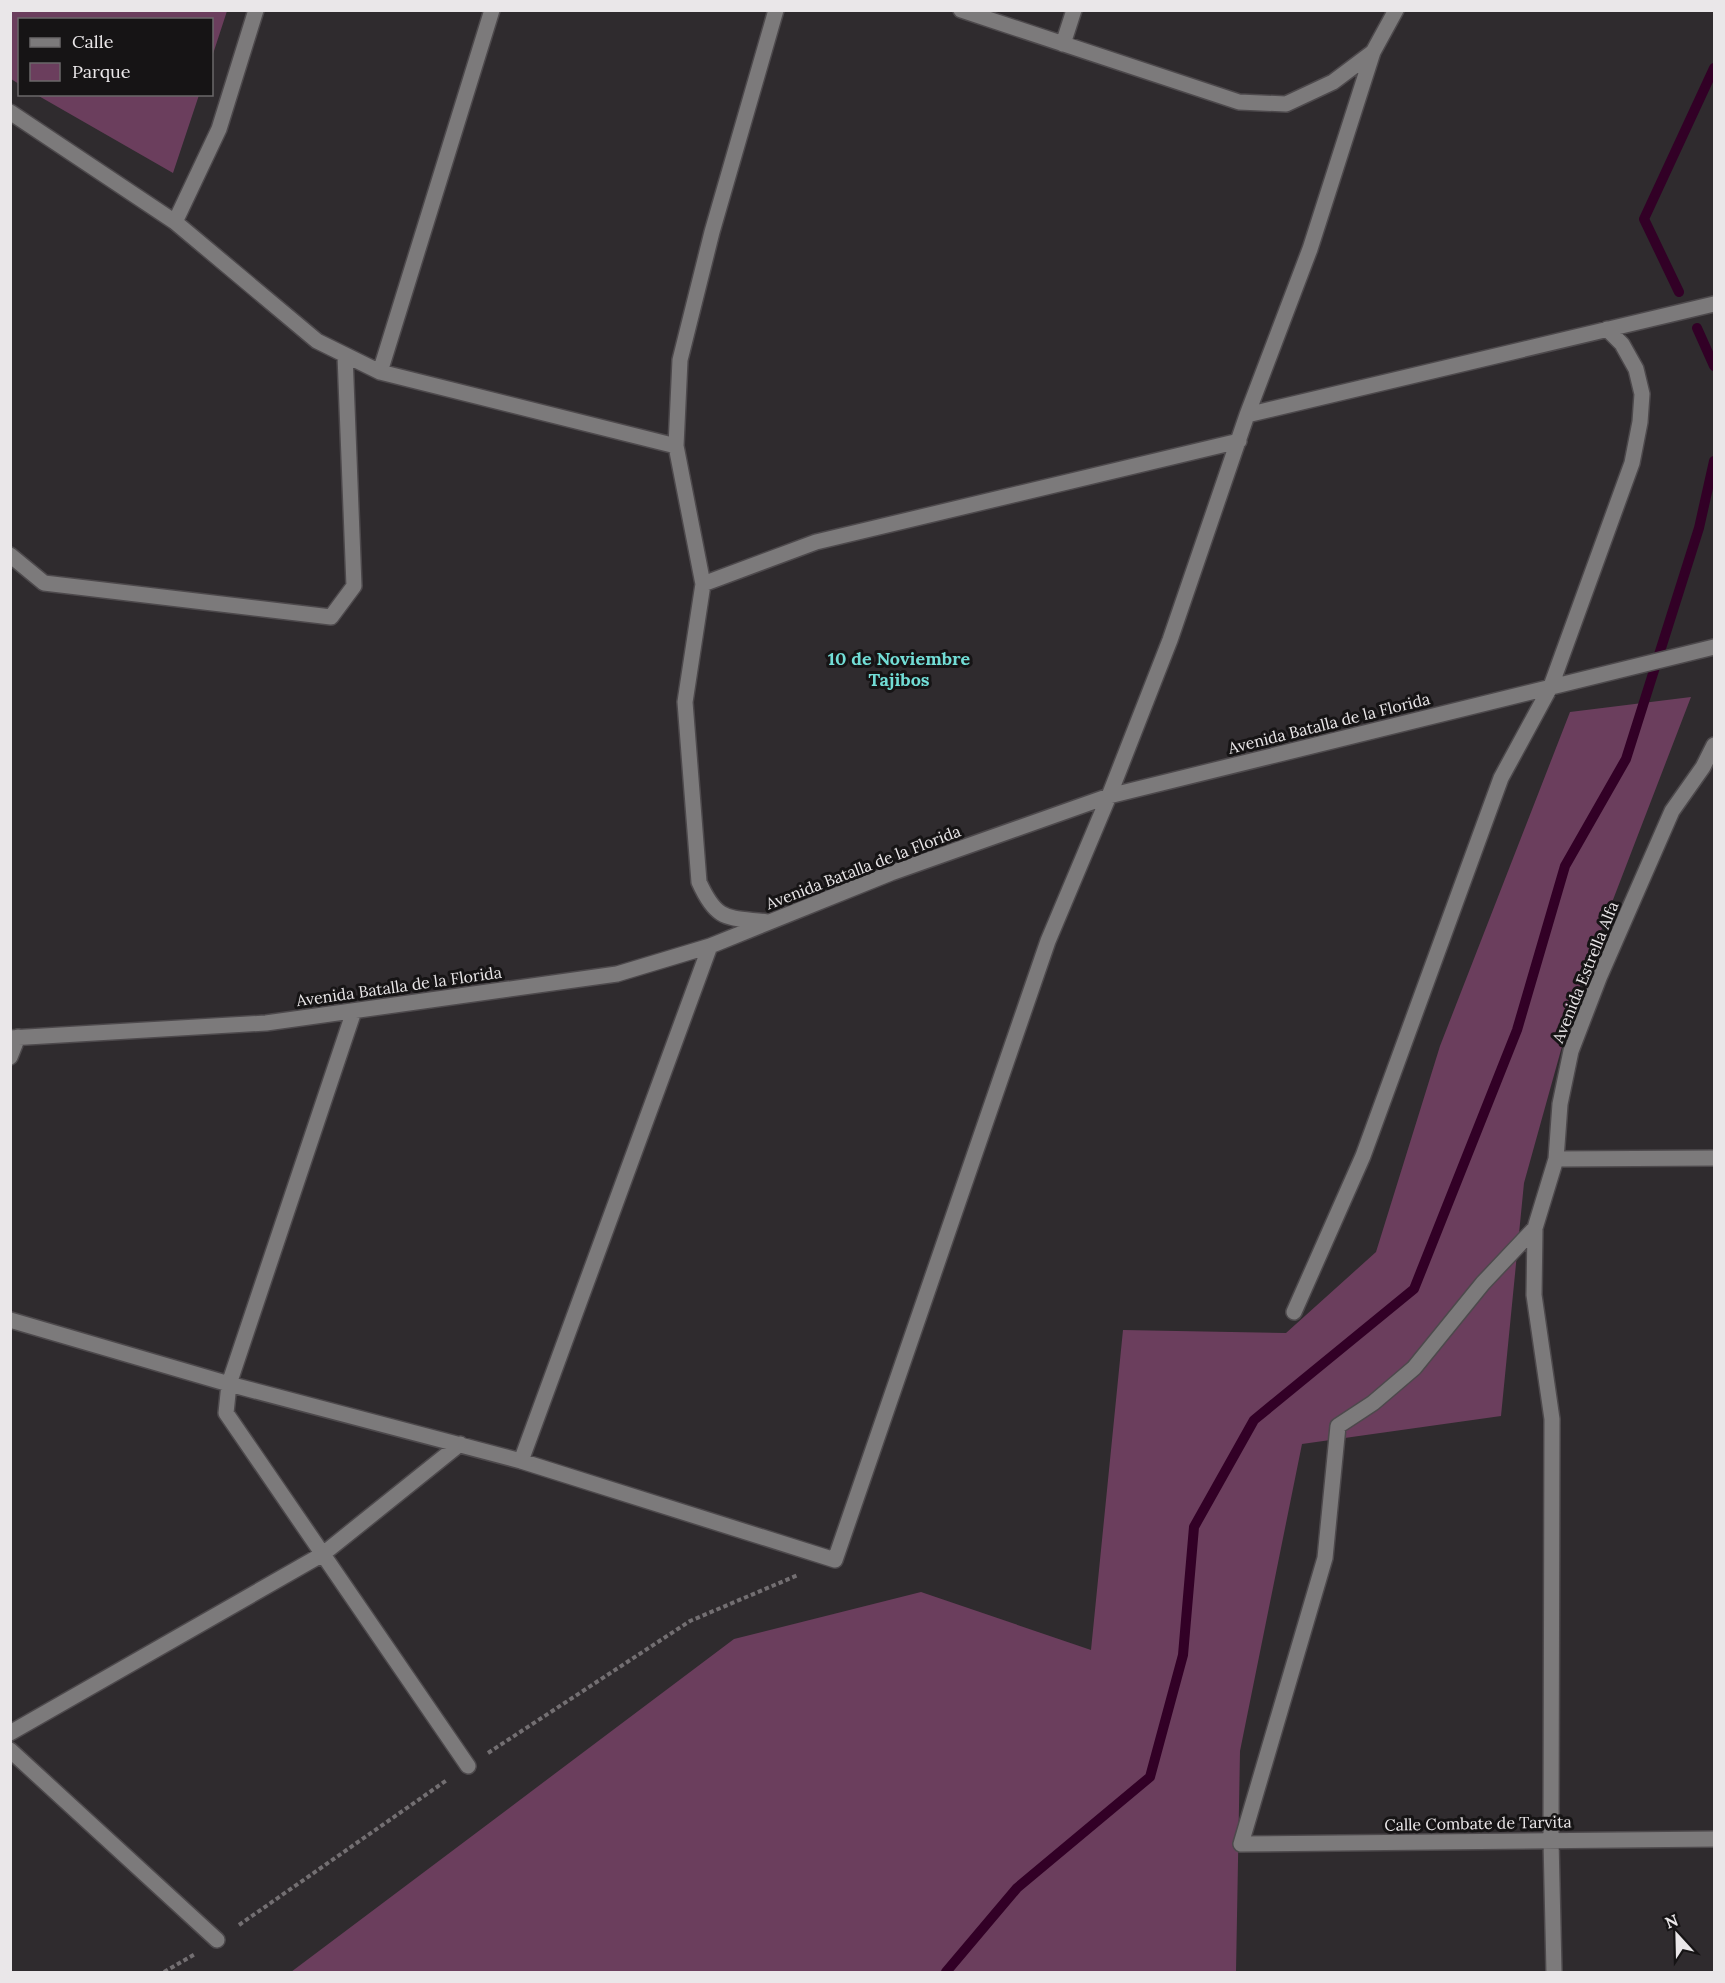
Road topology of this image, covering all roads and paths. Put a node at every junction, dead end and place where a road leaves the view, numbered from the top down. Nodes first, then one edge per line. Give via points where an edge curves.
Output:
1 (256, 10) edge
2 (492, 10) edge
3 (776, 10) edge
4 (961, 10) edge
5 (1074, 10) edge
6 (1396, 10) edge
7 (1063, 44) junction
8 (1373, 52) junction
9 (10, 112) edge
10 (175, 222) junction
11 (1714, 304) edge
12 (1607, 329) junction
13 (345, 355) junction
14 (380, 372) junction
15 (1247, 415) junction
16 (1239, 441) junction
17 (676, 446) junction
18 (10, 555) edge
19 (703, 584) junction
20 (1714, 647) edge
21 (1551, 686) junction
22 (1714, 745) edge
23 (1110, 796) junction
24 (770, 922) junction
25 (710, 946) junction
26 (354, 1011) junction
27 (14, 1037) edge
28 (10, 1057) edge
29 (1714, 1158) edge
30 (1556, 1159) junction
31 (1535, 1228) junction
32 (1294, 1312) dead end
33 (10, 1320) edge
34 (229, 1384) junction
35 (460, 1444) junction
36 (521, 1461) junction
37 (323, 1554) junction
38 (10, 1733) edge
39 (10, 1750) edge
40 (468, 1766) dead end
41 (1714, 1839) edge
42 (1551, 1840) junction
43 (217, 1940) dead end
44 (1554, 1972) edge

1 - 10 street via 219,129
2 - 14 street
3 - 17 street via 680,360
4 - 7 street
5 - 7 street
6 - 8 street
7 - 8 street via 1239,102 1286,104 1333,82
8 - 15 street via 1310,249
9 - 10 street
10 - 13 street via 317,341
11 - 12 street
12 - 15 street
12 - 21 street via 1622,344 1636,369 1642,394 1640,422 1632,463
13 - 14 street
13 - 18 street via 354,586 331,617 44,583
14 - 17 street
15 - 16 street
16 - 19 street via 816,542
16 - 23 street
17 - 19 street
19 - 24 street via 685,702 699,882 709,904 728,917
20 - 21 street, Avenida Batalla de la Florida
21 - 23 street, Avenida Batalla de la Florida
21 - 32 street via 1501,778 1363,1156
22 - 30 street, Avenida Estrella Alfa via 1672,810 1571,1051 1560,1104
23 - 24 street, Avenida Batalla de la Florida via 891,873
23 - 36 street via 1048,941 834,1560
24 - 25 street, Avenida Batalla de la Florida
25 - 26 street, Avenida Batalla de la Florida via 617,974
25 - 36 street
26 - 27 street, Avenida Batalla de la Florida via 266,1023
26 - 34 street
27 - 28 street
29 - 30 street
30 - 31 street, Avenida Estrella Alfa
31 - 42 street via 1534,1295 1552,1419
31 - 42 street, Calle Combate de Tarvita via 1483,1283 1414,1368 1338,1426 1325,1558 1241,1844
33 - 34 street
34 - 35 street
34 - 37 street via 226,1413
35 - 36 street
35 - 37 street
37 - 38 street
37 - 40 street
39 - 43 street
41 - 42 street, Calle Combate de Tarvita
42 - 44 street

